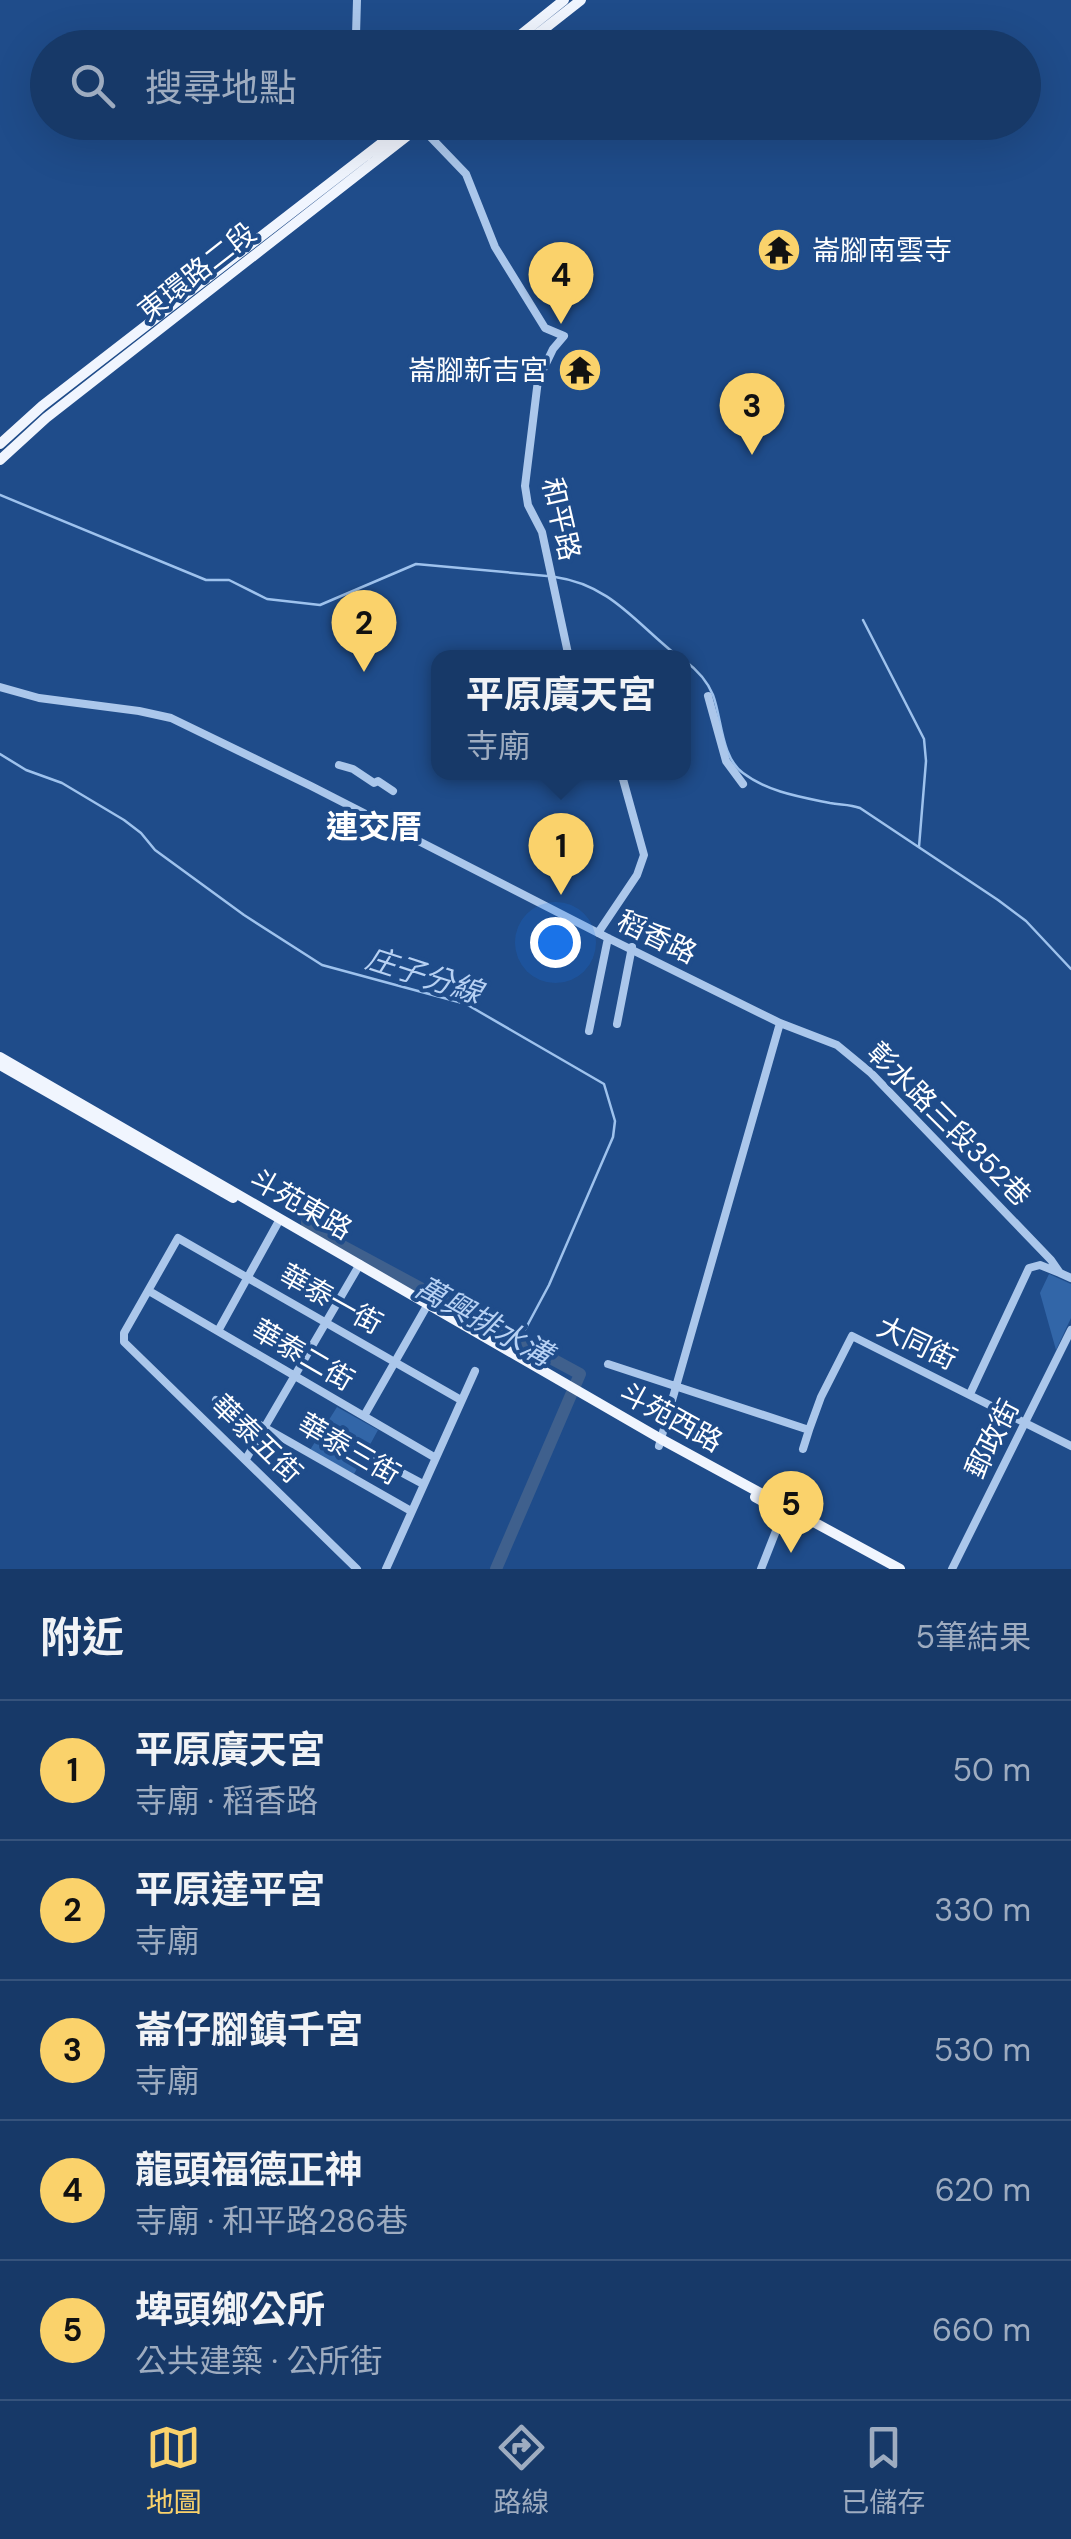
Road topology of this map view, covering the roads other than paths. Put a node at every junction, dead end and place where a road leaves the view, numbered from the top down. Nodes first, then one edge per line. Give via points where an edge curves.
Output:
1 (356, 0) edge
2 (564, 0) edge
3 (581, 0) edge
4 (356, 30) edge
5 (526, 30) edge
6 (543, 30) edge
7 (396, 140) edge
8 (397, 140) edge
9 (433, 140) edge
10 (0, 444) edge
11 (0, 460) edge
12 (567, 650) edge
13 (0, 687) edge
14 (708, 696) dead end
15 (339, 765) dead end
16 (623, 780) edge
17 (743, 784) dead end
18 (393, 791) dead end
19 (598, 933) junction
20 (608, 938) junction
21 (632, 948) junction
22 (780, 1023) junction
23 (617, 1024) dead end
24 (588, 1031) dead end
25 (0, 1057) edge
26 (0, 1065) edge
27 (278, 1221) junction
28 (358, 1267) junction
29 (1060, 1273) junction
30 (247, 1277) junction
31 (1071, 1278) edge
32 (149, 1291) junction
33 (427, 1307) junction
34 (325, 1322) junction
35 (1071, 1330) edge
36 (218, 1331) junction
37 (396, 1361) junction
38 (608, 1364) dead end
39 (475, 1371) dead end
40 (294, 1376) junction
41 (678, 1387) junction
42 (577, 1393) joint
43 (970, 1394) junction
44 (216, 1400) dead end
45 (461, 1400) junction
46 (364, 1416) junction
47 (1025, 1423) junction
48 (265, 1427) junction
49 (809, 1430) junction
50 (660, 1442) junction
51 (1071, 1446) edge
52 (803, 1449) dead end
53 (365, 1453) dead end
54 (434, 1457) junction
55 (246, 1459) junction
56 (422, 1484) junction
57 (784, 1509) junction
58 (411, 1511) junction
59 (357, 1569) edge
60 (386, 1569) edge
61 (761, 1569) edge
62 (886, 1569) edge
63 (900, 1569) edge
64 (952, 1569) edge

1 - 4 street
2 - 5 main road
3 - 6 main road
7 - 10 main road, 東環路二段
8 - 11 main road, 東環路二段
9 - 12 street, 和平路 via 466,174 495,246 545,328 564,336 541,372 525,486
13 - 19 street, 稻香路 via 171,718
14 - 17 street via 726,761
15 - 18 street
16 - 19 street via 644,854
19 - 20 street, 稻香路
20 - 21 street, 稻香路
20 - 24 street
21 - 22 street, 稻香路
21 - 23 street
22 - 29 street, 彰水路三段352巷 via 837,1046 872,1073
22 - 41 street
25 - 27 main road, 斗苑東路
26 - 27 main road, 斗苑東路
27 - 28 main road, 斗苑東路
27 - 30 street
28 - 33 main road, 斗苑東路
28 - 34 street
29 - 31 street, 彰水路三段352巷
29 - 43 street via 1040,1264 1030,1268
30 - 32 street, 華泰一街 via 178,1238
30 - 34 street, 華泰一街
30 - 36 street
32 - 36 street, 華泰二街
32 - 55 street, 華泰五街 via 124,1342
33 - 37 street
33 - 42 main road, 斗苑東路
34 - 37 street, 華泰一街
34 - 40 street
35 - 47 street, 郵政街
36 - 40 street, 華泰二街
37 - 45 street, 華泰一街
37 - 46 street
38 - 41 street
39 - 45 street
40 - 46 street, 華泰二街
40 - 48 street
41 - 49 street
41 - 50 street
42 - 50 main road, 斗苑西路
43 - 47 street, 大同街
43 - 49 street, 大同街 via 852,1336
44 - 48 street, 華泰三街
45 - 54 street
46 - 54 street, 華泰二街
47 - 51 street, 大同街
47 - 64 street, 郵政街
48 - 55 street
48 - 58 street, 華泰三街
49 - 52 street
50 - 57 main road, 斗苑西路
53 - 56 street
54 - 56 street
55 - 59 street, 華泰五街
56 - 58 street
57 - 61 street
57 - 62 main road, 斗苑西路
57 - 63 main road, 斗苑西路
58 - 60 street

